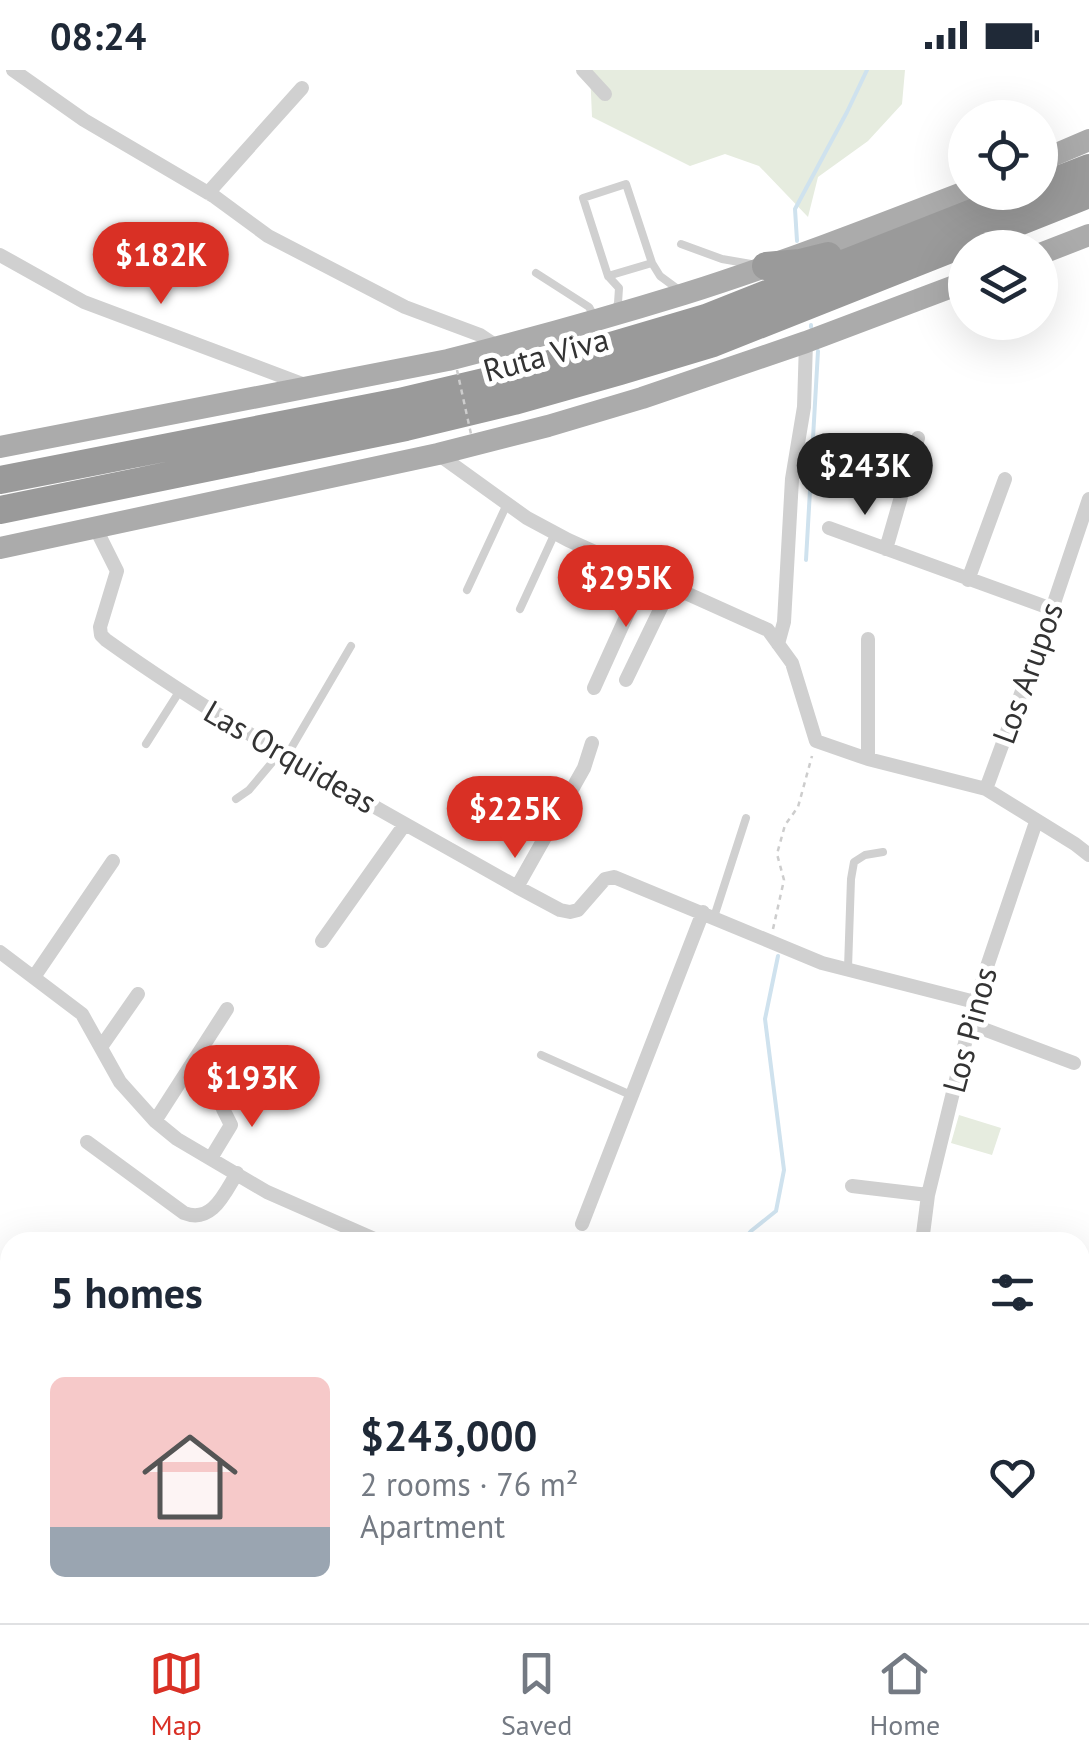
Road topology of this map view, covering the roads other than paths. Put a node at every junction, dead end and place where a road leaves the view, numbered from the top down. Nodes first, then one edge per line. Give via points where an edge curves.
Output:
1 (13, 70) edge
2 (583, 70) edge
3 (302, 88) dead end
4 (605, 94) dead end
5 (1089, 140) edge
6 (1058, 153) edge
7 (1089, 168) edge
8 (1058, 180) edge
9 (208, 193) junction
10 (1089, 194) edge
11 (948, 198) edge
12 (981, 210) edge
13 (922, 234) junction
14 (1089, 234) edge
15 (681, 244) dead end
16 (1058, 247) edge
17 (0, 254) edge
18 (652, 263) junction
19 (766, 266) junction
20 (536, 273) dead end
21 (608, 276) junction
22 (948, 288) edge
23 (685, 294) junction
24 (604, 318) junction
25 (806, 342) junction
26 (498, 347) junction
27 (310, 388) junction
28 (918, 438) dead end
29 (0, 448) edge
30 (438, 454) junction
31 (1004, 479) dead end
32 (0, 480) edge
33 (1089, 499) edge
34 (508, 504) junction
35 (0, 510) edge
36 (95, 527) junction
37 (829, 528) dead end
38 (554, 533) junction
39 (0, 548) edge
40 (886, 549) junction
41 (644, 575) junction
42 (968, 580) junction
43 (671, 587) junction
44 (468, 590) dead end
45 (520, 609) dead end
46 (1052, 610) junction
47 (868, 640) dead end
48 (778, 644) junction
49 (350, 646) dead end
50 (626, 680) dead end
51 (594, 688) dead end
52 (179, 692) junction
53 (146, 744) dead end
54 (592, 744) dead end
55 (283, 754) junction
56 (868, 760) junction
57 (986, 789) junction
58 (236, 798) dead end
59 (746, 818) dead end
60 (1036, 822) junction
61 (405, 824) junction
62 (884, 852) dead end
63 (1089, 855) edge
64 (113, 861) dead end
65 (517, 887) junction
66 (708, 914) junction
67 (322, 941) dead end
68 (0, 952) edge
69 (848, 968) junction
70 (34, 978) junction
71 (138, 994) dead end
72 (975, 1002) junction
73 (228, 1010) dead end
74 (970, 1024) junction
75 (101, 1048) junction
76 (540, 1055) dead end
77 (1074, 1063) dead end
78 (248, 1076) dead end
79 (633, 1096) junction
80 (155, 1120) junction
81 (87, 1142) dead end
82 (211, 1158) junction
83 (237, 1173) junction
84 (852, 1186) dead end
85 (928, 1195) junction
86 (582, 1224) dead end
87 (358, 1232) edge
88 (923, 1232) edge

1 - 9 street
2 - 4 street
3 - 9 street
5 - 6 main road
7 - 8 highway
9 - 26 street via 268,236
10 - 35 highway, Ruta Viva via 713,343 620,371 406,427
11 - 19 main road, Ruta Viva
12 - 13 highway, Ruta Viva
13 - 19 highway
13 - 32 highway, Ruta Viva via 706,318 508,376
14 - 16 main road
15 - 19 lane
17 - 27 street via 84,302
18 - 21 lane
18 - 21 lane via 626,184 583,198
18 - 23 lane
19 - 23 main road, Ruta Viva
20 - 24 lane
21 - 24 lane via 618,288 618,304
22 - 25 main road, Ruta Viva
23 - 24 main road, Ruta Viva
24 - 26 main road, Ruta Viva
25 - 30 main road, Ruta Viva via 642,398
25 - 48 street
26 - 27 main road, Ruta Viva
27 - 29 main road, Ruta Viva
28 - 40 street
30 - 34 street
30 - 36 main road, Ruta Viva
31 - 42 street
33 - 46 street, Los Arupos
34 - 38 street
34 - 44 lane
36 - 39 main road, Ruta Viva
36 - 52 street, Las Orquideas via 117,571 101,634
37 - 40 street
38 - 41 street
38 - 45 lane
40 - 42 street
41 - 43 street
41 - 51 street
42 - 46 street
43 - 48 street via 768,630
43 - 50 street
46 - 57 street, Los Arupos
47 - 56 street
48 - 56 street via 792,662 816,740
49 - 55 lane
52 - 53 lane
52 - 55 street, Las Orquideas
54 - 65 street
55 - 58 lane
55 - 61 street, Las Orquideas
56 - 57 street
57 - 60 street
59 - 66 lane
60 - 63 street
60 - 72 street, Los Pinos
61 - 65 street, Las Orquideas
61 - 67 street
62 - 69 lane via 854,862
64 - 70 street
65 - 66 street, Las Orquideas via 570,912 614,877
66 - 69 street, Las Orquideas
66 - 79 street
68 - 70 street
69 - 72 street, Las Orquideas
70 - 75 street via 82,1014
71 - 75 street
72 - 74 street, Los Pinos
73 - 80 street
74 - 77 street
74 - 85 street, Los Pinos
75 - 80 street via 120,1082
76 - 79 lane
78 - 82 street via 225,1105 231,1125
79 - 86 street
80 - 82 street
81 - 83 street via 195,1218 211,1211
82 - 83 street
83 - 87 street
84 - 85 street
85 - 88 street, Los Pinos

